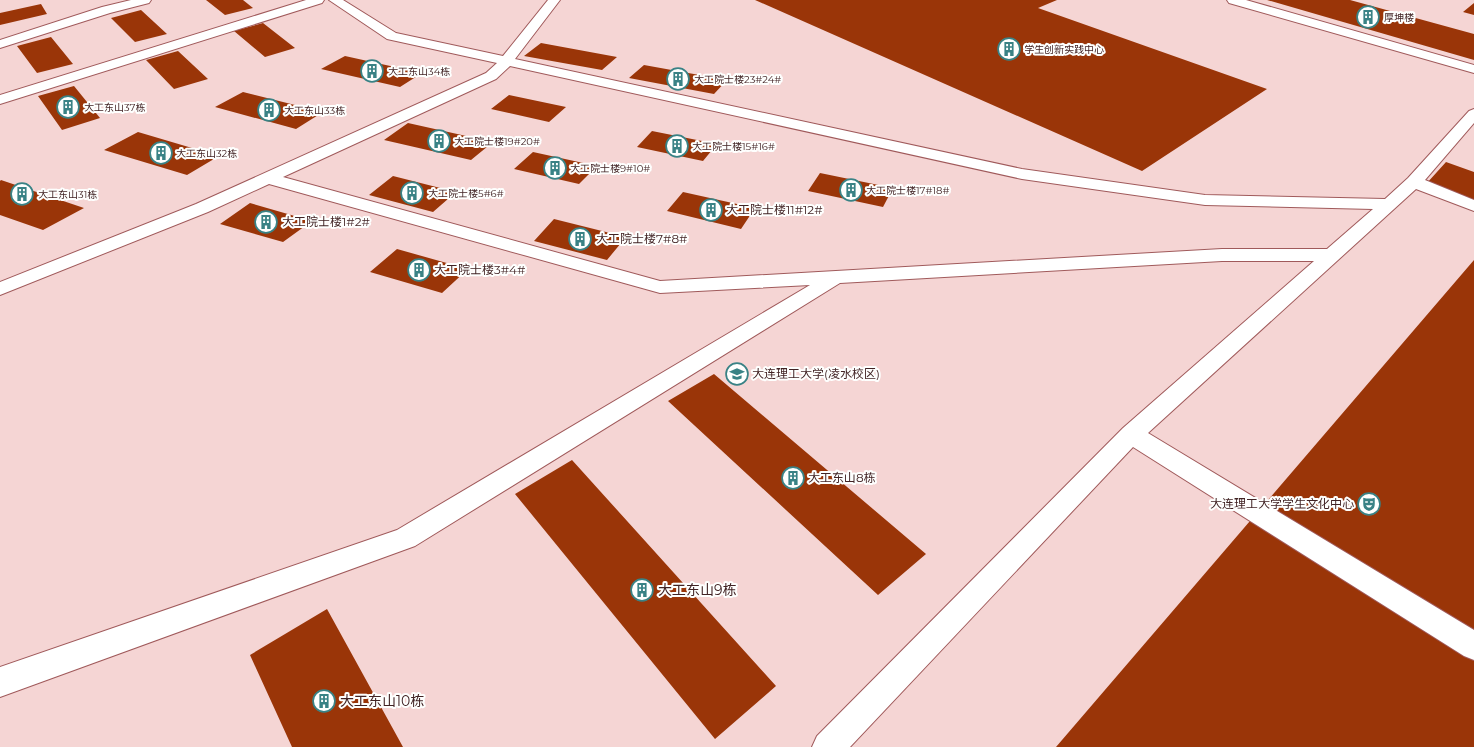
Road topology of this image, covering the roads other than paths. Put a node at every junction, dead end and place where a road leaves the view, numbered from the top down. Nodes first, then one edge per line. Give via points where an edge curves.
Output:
1 (145, 0) edge
2 (318, 0) edge
3 (335, 0) edge
4 (554, 0) edge
5 (1233, 0) edge
6 (0, 44) edge
7 (506, 62) junction
8 (1474, 69) edge
9 (0, 100) edge
10 (1474, 114) edge
11 (268, 178) junction
12 (1414, 182) junction
13 (1389, 204) junction
14 (1474, 206) edge
15 (1332, 255) junction
16 (834, 278) junction
17 (0, 290) edge
18 (1132, 434) junction
19 (1474, 646) edge
20 (0, 682) edge
21 (828, 747) edge

1 - 6 street
2 - 9 street
3 - 7 street via 392,36
4 - 7 street
5 - 8 street
7 - 11 street via 491,76
7 - 13 street via 1022,174 1205,200
10 - 12 street
11 - 16 street via 660,287
11 - 17 street via 202,208
12 - 13 street
12 - 14 street
13 - 15 street
15 - 16 street via 1222,255
15 - 18 street
16 - 20 street via 406,538
18 - 19 street
18 - 21 street

